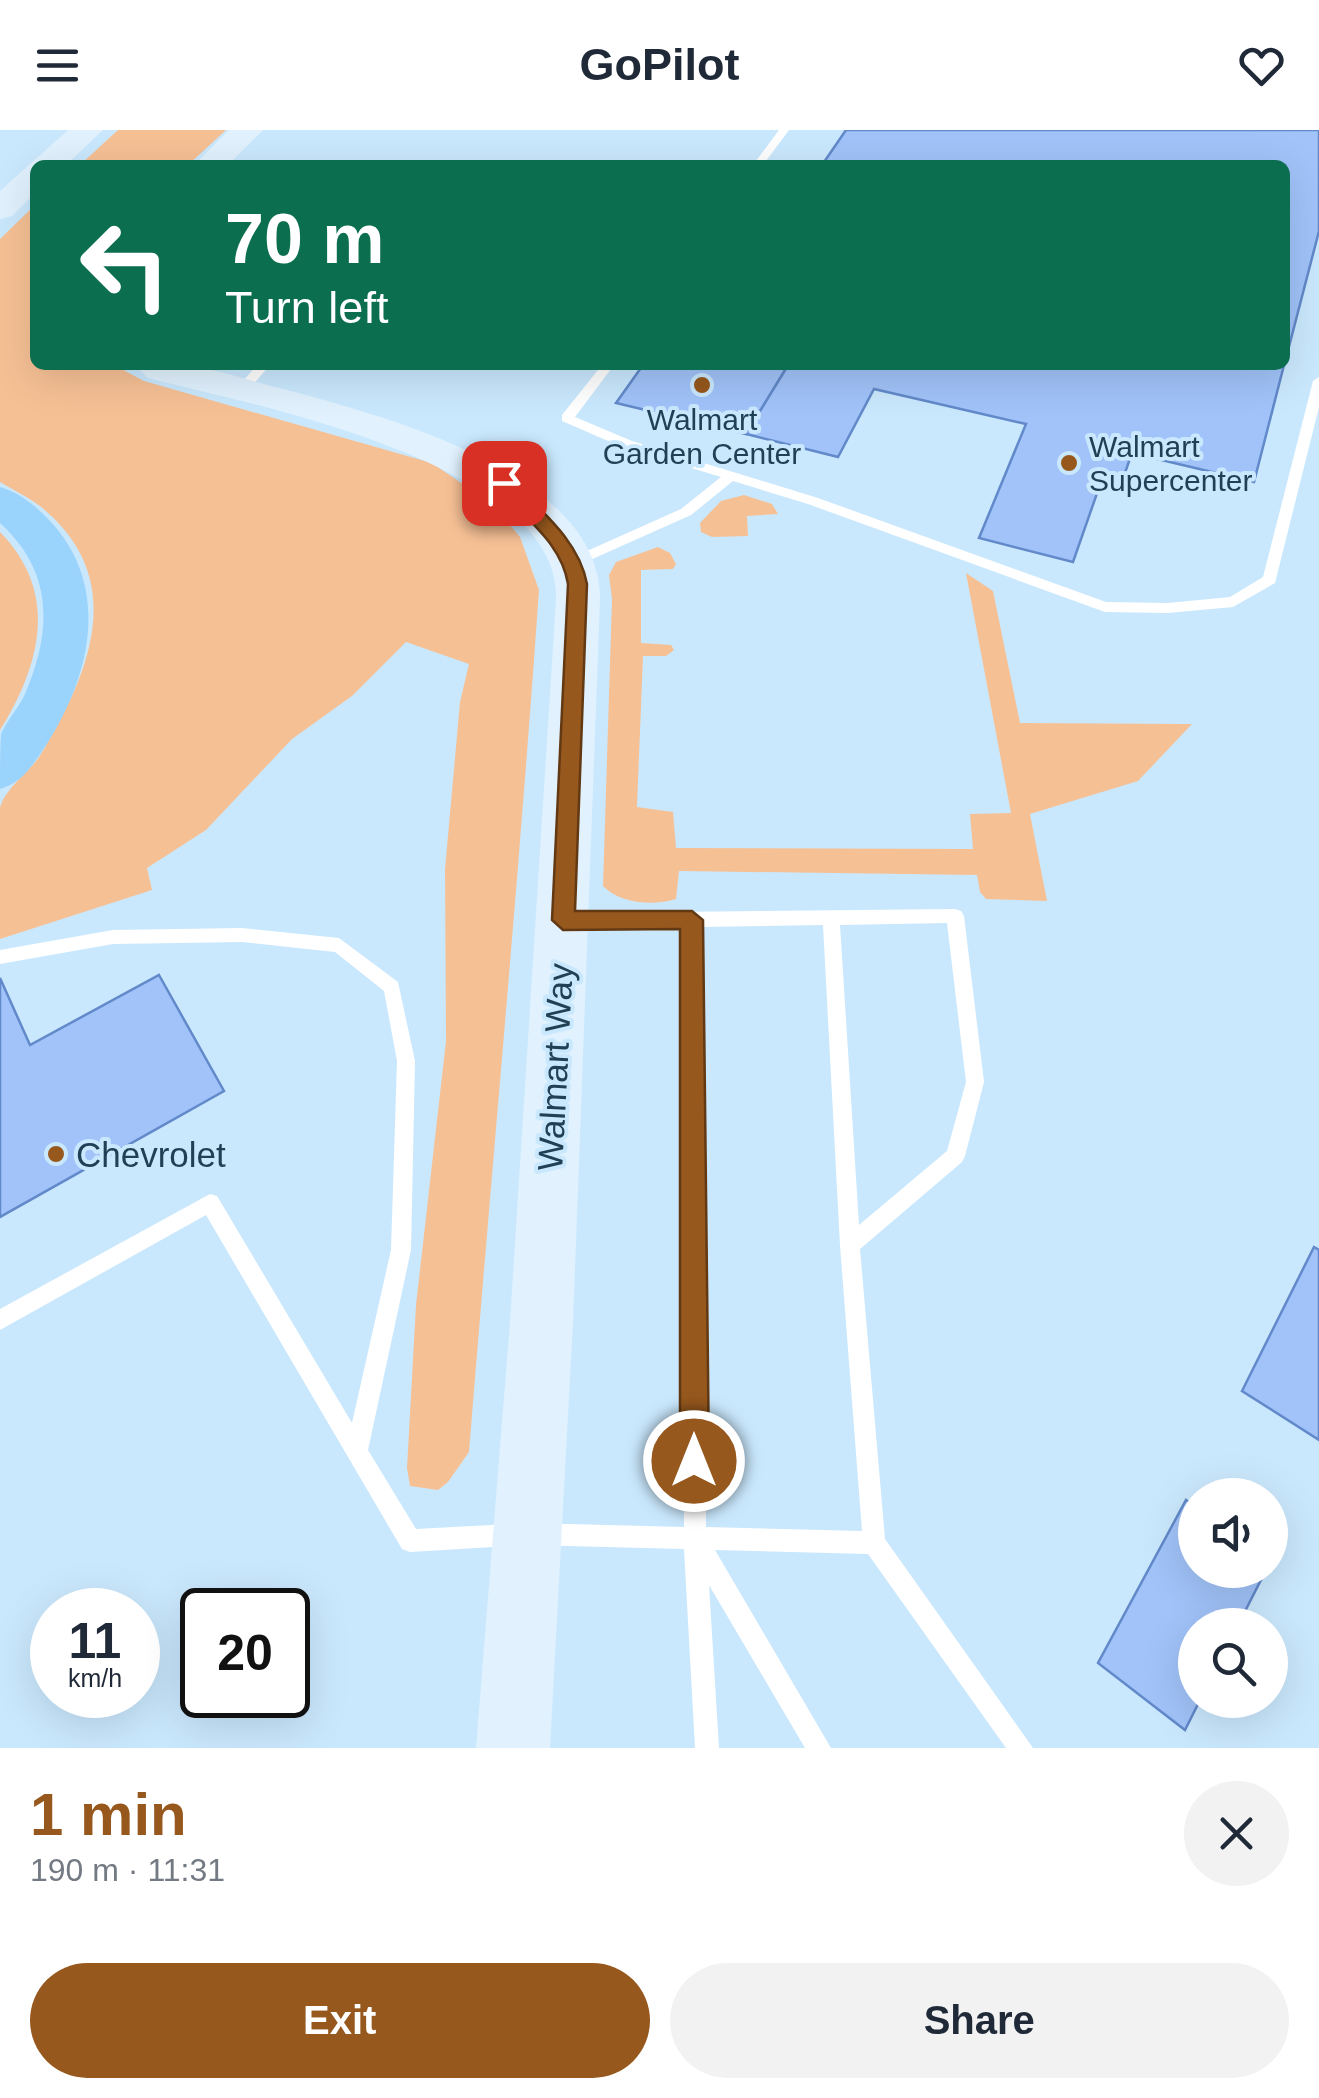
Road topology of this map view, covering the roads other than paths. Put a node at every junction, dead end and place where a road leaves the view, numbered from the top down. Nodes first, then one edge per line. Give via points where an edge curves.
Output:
1 (87, 130) edge
2 (247, 130) edge
3 (784, 130) edge
4 (53, 160) edge
5 (215, 160) edge
6 (762, 160) edge
7 (30, 180) edge
8 (0, 209) edge
9 (191, 370) edge
10 (604, 370) edge
11 (252, 378) edge
12 (1319, 381) edge
13 (731, 476) junction
14 (0, 501) edge
15 (574, 562) junction
16 (0, 770) edge
17 (831, 918) junction
18 (563, 920) junction
19 (692, 920) junction
20 (0, 957) edge
21 (850, 1245) junction
22 (0, 1320) edge
23 (357, 1451) junction
24 (529, 1534) junction
25 (695, 1539) junction
26 (874, 1543) junction
27 (513, 1748) edge
28 (707, 1748) edge
29 (819, 1748) edge
30 (1021, 1748) edge

1 - 4 street
2 - 5 street
3 - 6 lane
7 - 8 street
9 - 11 street
10 - 13 lane via 568,418 626,444
11 - 15 street via 461,459 504,483
12 - 13 lane via 1270,580 1232,602 1104,607
13 - 15 lane via 686,512
14 - 16 highway via 54,558 68,599 64,648 46,700
15 - 18 street, Walmart Way via 578,613
17 - 19 lane
17 - 21 lane
17 - 21 lane via 955,916 975,1082 955,1156
18 - 19 lane
18 - 24 street, Walmart Way
19 - 25 lane
20 - 23 lane via 113,937 242,935 339,945 392,987 406,1061 401,1250
21 - 26 lane
22 - 23 lane via 210,1203
23 - 24 lane via 410,1541
24 - 25 lane
24 - 27 street, Walmart Way
25 - 26 lane
25 - 28 lane
25 - 29 lane
26 - 30 lane

